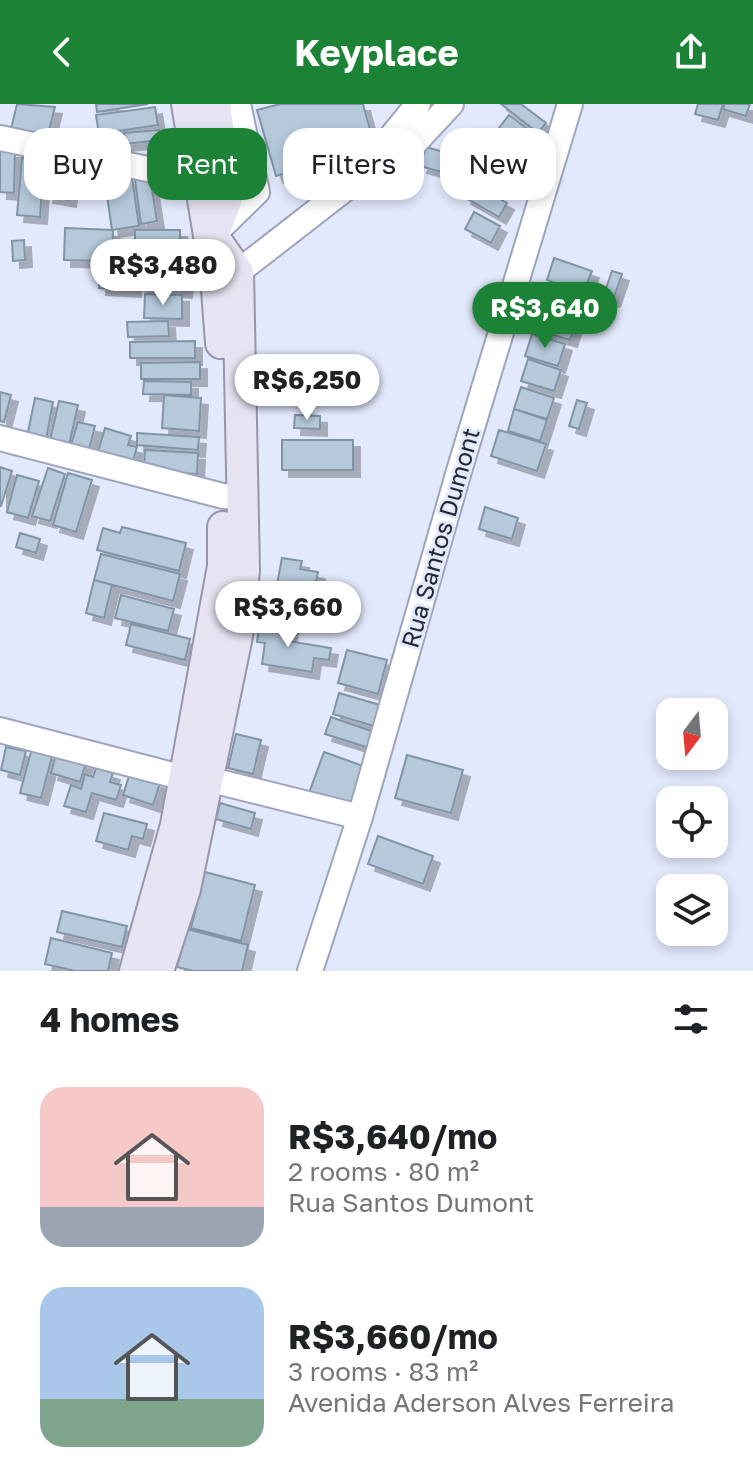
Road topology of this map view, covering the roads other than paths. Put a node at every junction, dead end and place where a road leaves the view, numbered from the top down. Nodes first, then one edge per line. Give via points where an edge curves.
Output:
1 (187, 104) edge
2 (215, 104) edge
3 (238, 104) edge
4 (418, 104) edge
5 (451, 104) edge
6 (570, 104) edge
7 (191, 128) edge
8 (398, 128) edge
9 (424, 133) edge
10 (0, 138) edge
11 (147, 169) edge
12 (206, 200) edge
13 (328, 200) edge
14 (213, 236) junction
15 (227, 275) junction
16 (0, 438) edge
17 (233, 497) junction
18 (0, 730) edge
19 (196, 778) junction
20 (360, 817) junction
21 (135, 971) edge
22 (158, 971) edge
23 (310, 971) edge

1 - 7 main road
2 - 14 main road via 227,198
3 - 14 street via 257,192
4 - 8 street
5 - 9 street
6 - 20 street, Rua Santos Dumont
10 - 11 street
12 - 15 main road
13 - 15 street
14 - 15 main road
15 - 17 main road
16 - 17 street
17 - 19 main road via 244,571 237,636
18 - 19 street
19 - 20 street
19 - 21 main road
19 - 22 main road via 185,889
20 - 23 street, Rua Santos Dumont

